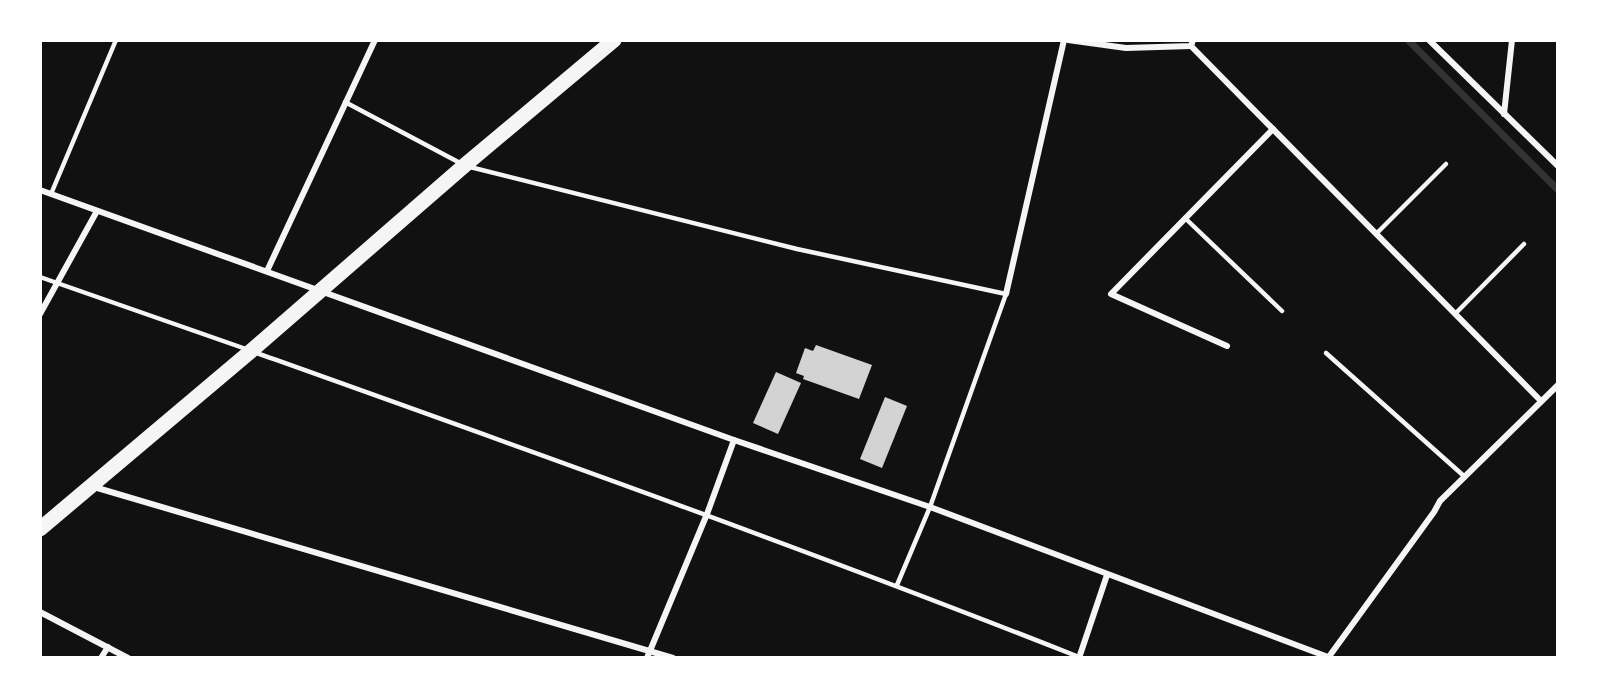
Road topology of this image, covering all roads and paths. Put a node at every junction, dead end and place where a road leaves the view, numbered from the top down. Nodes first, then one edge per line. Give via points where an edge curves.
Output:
1 (116, 40) edge
2 (375, 40) edge
3 (614, 40) edge
4 (1066, 40) edge
5 (1429, 40) edge
6 (1512, 40) edge
7 (1192, 43) edge
8 (345, 102) junction
9 (1504, 114) junction
10 (1273, 129) junction
11 (1446, 164) dead end
12 (465, 165) junction
13 (1557, 166) edge
14 (40, 190) edge
15 (51, 194) junction
16 (97, 212) junction
17 (1185, 218) junction
18 (1376, 234) junction
19 (1524, 244) dead end
20 (267, 271) junction
21 (40, 277) edge
22 (57, 283) junction
23 (320, 290) junction
24 (1006, 294) junction
25 (1282, 310) dead end
26 (40, 314) edge
27 (1455, 314) junction
28 (1227, 346) dead end
29 (251, 351) junction
30 (1326, 353) dead end
31 (1557, 385) edge
32 (1541, 401) junction
33 (734, 440) junction
34 (1465, 477) junction
35 (91, 486) junction
36 (930, 507) junction
37 (707, 514) junction
38 (40, 529) edge
39 (1107, 575) junction
40 (897, 585) junction
41 (40, 612) edge
42 (108, 647) junction
43 (648, 654) edge
44 (101, 657) edge
45 (128, 657) edge
46 (673, 657) edge
47 (1079, 657) edge
48 (1328, 657) edge

1 - 15 lane
2 - 8 street
3 - 12 main road
4 - 7 street via 1126,48
4 - 24 street
5 - 9 street
6 - 9 street
7 - 10 street
8 - 12 lane
8 - 20 street
9 - 13 street
10 - 17 street
10 - 18 street
11 - 18 lane
12 - 23 main road
12 - 24 lane via 797,249
14 - 15 street
15 - 16 street
16 - 20 street
16 - 22 street
17 - 25 lane
17 - 28 street via 1111,294
18 - 27 street
19 - 27 lane
20 - 23 street
21 - 22 lane
22 - 26 street
22 - 29 lane
23 - 29 main road
23 - 33 street
24 - 36 lane
27 - 32 street
29 - 35 main road
29 - 37 lane
30 - 34 lane
31 - 32 street
32 - 34 street
33 - 36 street
33 - 37 street
34 - 48 street via 1440,501
35 - 38 main road
35 - 43 street
36 - 39 street
36 - 40 lane
37 - 40 lane
37 - 43 street
39 - 47 street
39 - 48 street
40 - 47 lane
41 - 42 street
42 - 44 street
42 - 45 street
43 - 46 street

